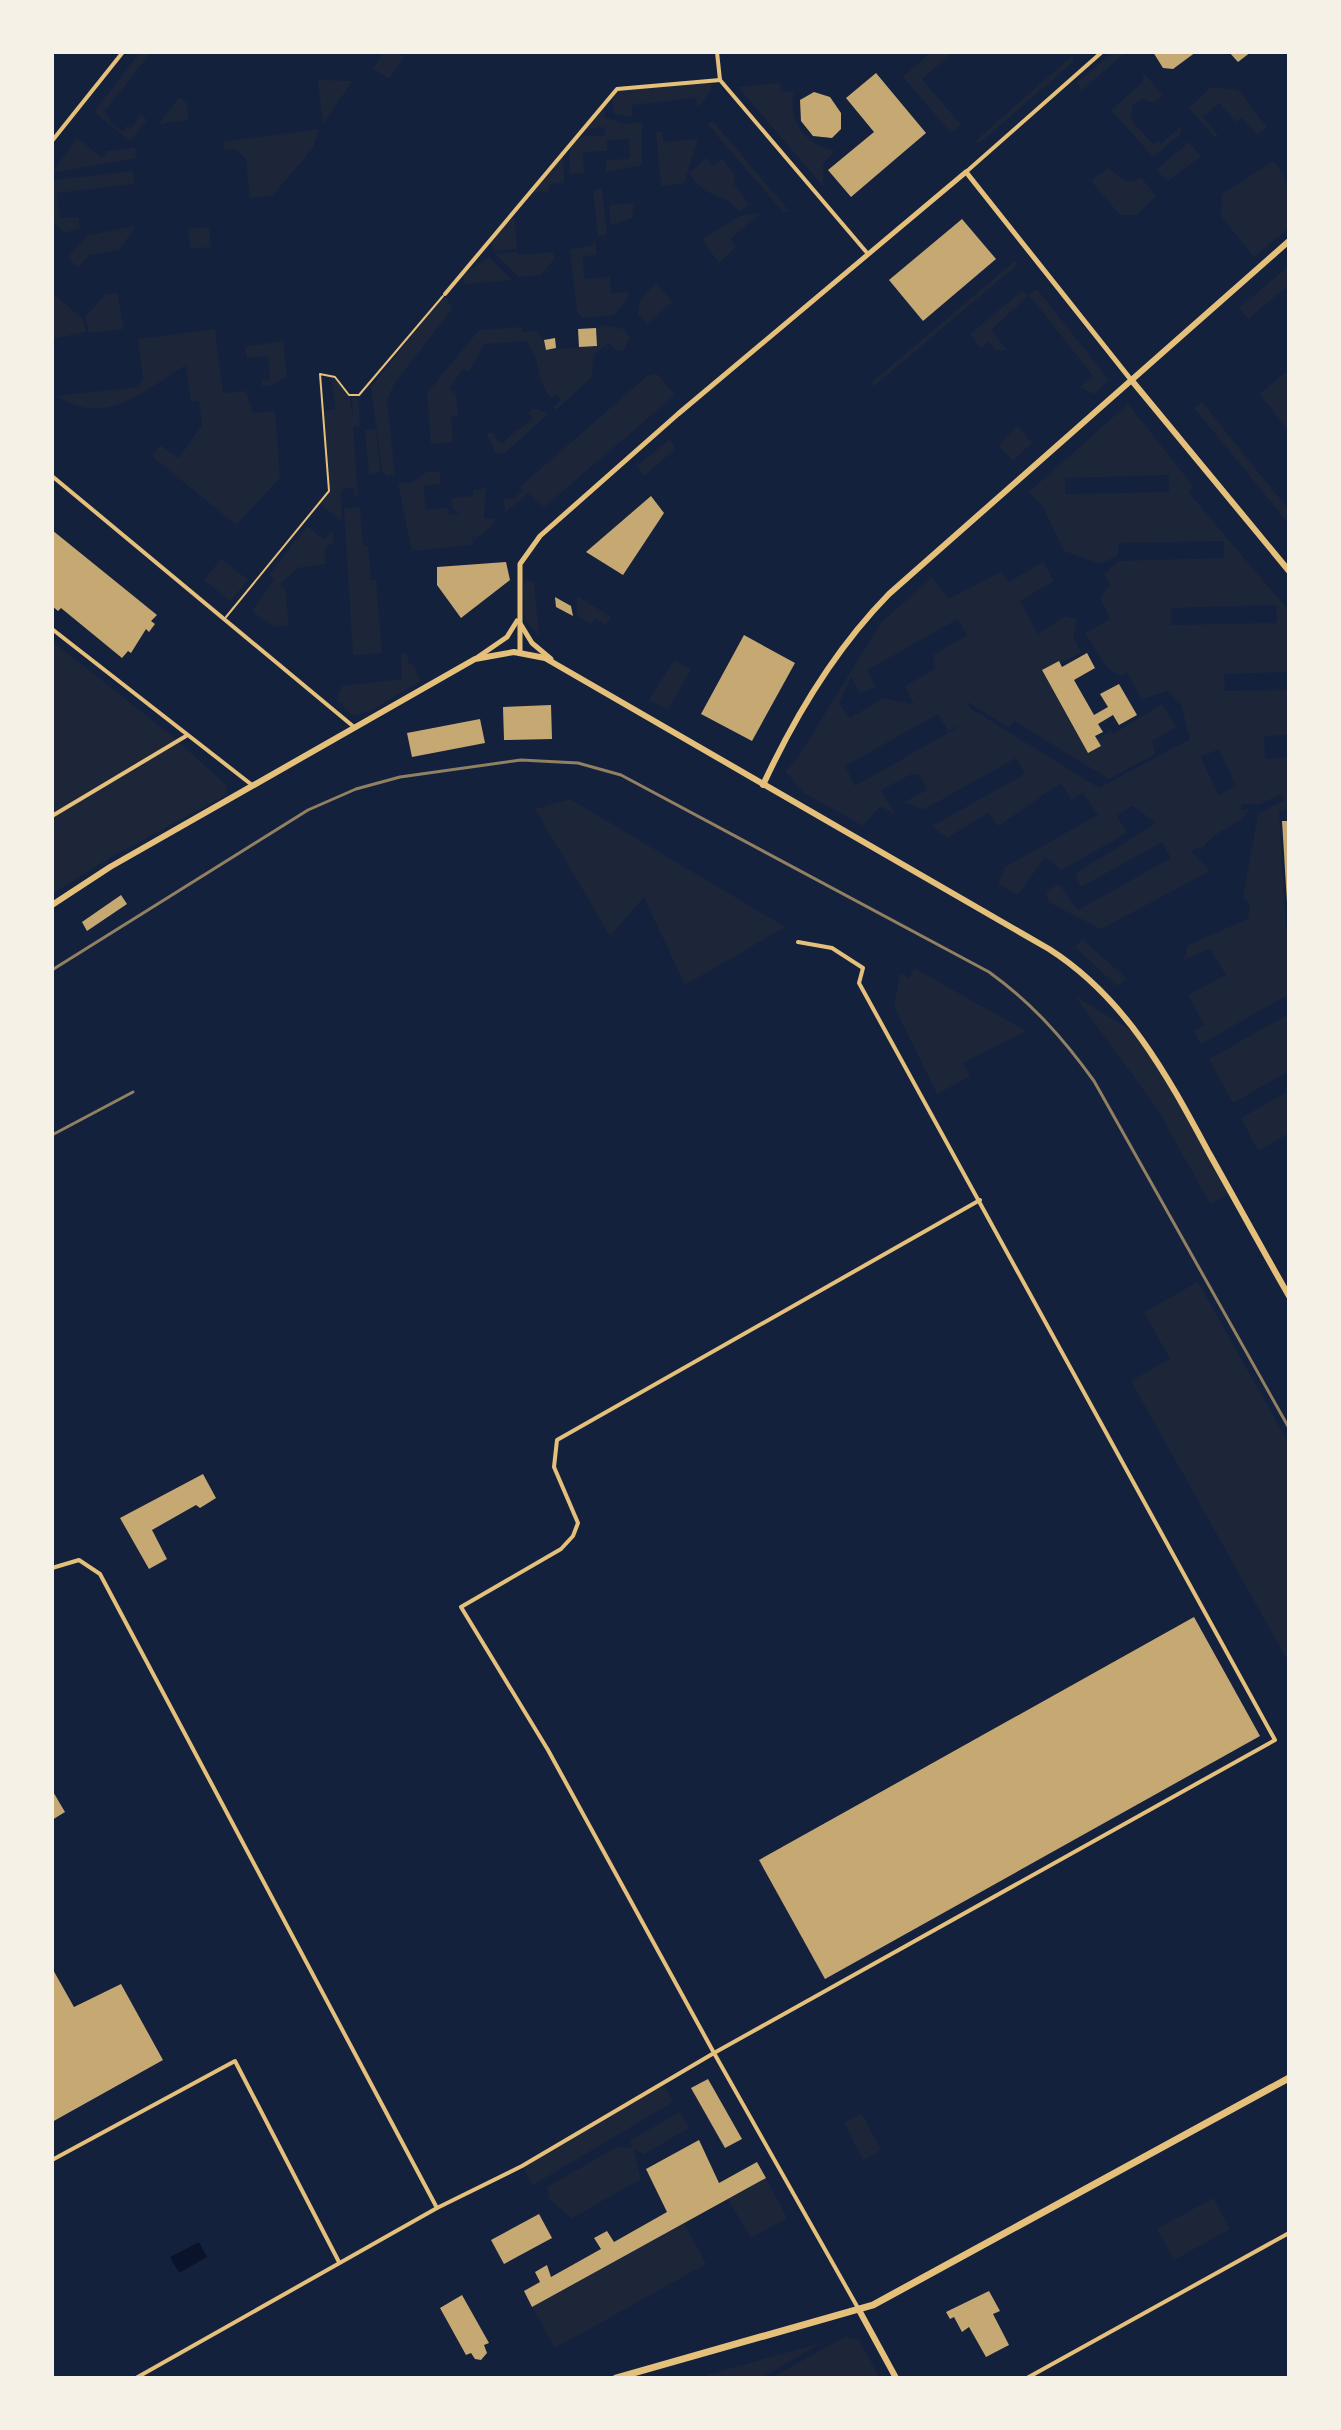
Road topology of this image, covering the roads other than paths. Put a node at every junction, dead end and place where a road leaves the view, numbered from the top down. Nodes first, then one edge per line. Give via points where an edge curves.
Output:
1 (123, 52) edge
2 (717, 52) edge
3 (1102, 52) edge
4 (720, 80) junction
5 (52, 141) edge
6 (966, 172) junction
7 (1289, 241) edge
8 (868, 254) junction
9 (445, 294) joint
10 (1133, 382) junction
11 (52, 476) edge
12 (1289, 571) edge
13 (519, 617) junction
14 (225, 618) junction
15 (52, 629) edge
16 (520, 652) junction
17 (475, 659) junction
18 (554, 661) junction
19 (356, 728) junction
20 (186, 736) junction
21 (763, 785) junction
22 (254, 787) junction
23 (52, 816) edge
24 (52, 905) edge
25 (798, 942) dead end
26 (980, 1200) junction
27 (1289, 1296) edge
28 (52, 1568) edge
29 (714, 2053) junction
30 (1289, 2078) edge
31 (52, 2160) edge
32 (437, 2208) junction
33 (1289, 2233) edge
34 (339, 2262) junction
35 (859, 2310) junction
36 (136, 2378) edge
37 (616, 2378) edge
38 (896, 2378) edge
39 (1027, 2378) edge

1 - 5 street
2 - 4 street
3 - 6 street
4 - 8 street
4 - 9 street via 617,89
6 - 8 street
6 - 10 street
7 - 10 main road
8 - 13 street via 540,536 520,564
9 - 14 lane via 359,395 349,395 335,377 320,374 329,491
10 - 12 main road
10 - 21 main road via 878,604 826,676
11 - 14 street
13 - 16 street
13 - 17 street via 507,637
13 - 18 street via 530,640
14 - 19 street
15 - 20 street
16 - 17 main road
16 - 18 main road
17 - 19 main road
18 - 21 main road
19 - 22 main road
20 - 22 street
20 - 23 street
21 - 27 main road via 1049,949 1103,992 1162,1067
22 - 24 main road
25 - 26 street via 832,948 863,968 859,983
26 - 29 street via 557,1440 554,1467 578,1523 573,1536 561,1549 461,1607 548,1750
26 - 29 street via 1275,1740
28 - 32 street via 79,1560 100,1574
29 - 32 street via 522,2166
29 - 35 street
30 - 35 main road via 987,2246
31 - 34 street via 235,2061
32 - 34 street
33 - 39 street
34 - 36 street
35 - 37 main road
35 - 38 main road

